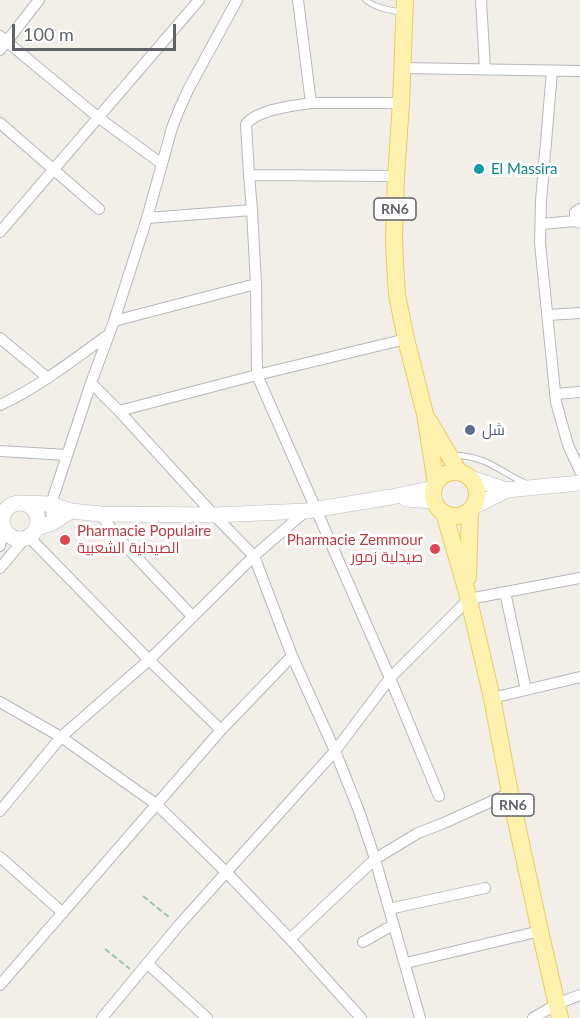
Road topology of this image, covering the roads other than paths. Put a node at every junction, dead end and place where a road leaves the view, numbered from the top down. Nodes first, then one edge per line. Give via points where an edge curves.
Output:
1 (39, 0) edge
2 (199, 0) edge
3 (237, 0) edge
4 (298, 0) edge
5 (366, 0) edge
6 (481, 0) edge
7 (377, 3) edge
8 (405, 6) edge
9 (2, 43) edge
10 (403, 68) junction
11 (485, 69) junction
12 (552, 71) junction
13 (580, 71) edge
14 (311, 103) junction
15 (401, 103) junction
16 (99, 118) junction
17 (0, 123) edge
18 (162, 164) junction
19 (54, 170) junction
20 (249, 175) junction
21 (396, 176) junction
22 (580, 208) edge
23 (99, 209) dead end
24 (252, 210) junction
25 (147, 218) junction
26 (578, 222) edge
27 (541, 224) junction
28 (0, 232) edge
29 (256, 284) junction
30 (580, 313) edge
31 (548, 315) junction
32 (114, 321) junction
33 (108, 335) junction
34 (0, 338) edge
35 (406, 339) junction
36 (257, 375) junction
37 (48, 378) junction
38 (91, 383) junction
39 (580, 392) edge
40 (555, 394) junction
41 (0, 405) edge
42 (119, 411) junction
43 (425, 414) junction
44 (0, 451) edge
45 (67, 454) junction
46 (450, 455) junction
47 (580, 472) edge
48 (465, 475) junction
49 (534, 487) junction
50 (507, 490) junction
51 (437, 496) junction
52 (11, 504) edge
53 (51, 504) junction
54 (471, 509) junction
55 (311, 510) junction
56 (71, 511) junction
57 (100, 514) junction
58 (214, 515) junction
59 (2, 523) edge
60 (52, 523) junction
61 (30, 534) junction
62 (0, 546) edge
63 (254, 556) junction
64 (0, 568) edge
65 (580, 578) edge
66 (505, 592) junction
67 (468, 596) junction
68 (193, 617) junction
69 (292, 656) junction
70 (149, 660) junction
71 (580, 677) edge
72 (390, 678) junction
73 (526, 690) junction
74 (492, 698) junction
75 (0, 702) edge
76 (221, 730) junction
77 (62, 737) junction
78 (335, 751) junction
79 (510, 793) junction
80 (440, 796) dead end
81 (156, 804) junction
82 (0, 811) edge
83 (0, 857) edge
84 (375, 859) junction
85 (226, 872) junction
86 (485, 888) dead end
87 (389, 909) junction
88 (63, 913) junction
89 (393, 925) junction
90 (540, 931) junction
91 (290, 939) junction
92 (363, 942) dead end
93 (406, 963) junction
94 (148, 964) junction
95 (0, 985) edge
96 (580, 995) edge
97 (558, 1011) edge
98 (358, 1016) edge
99 (102, 1018) edge
100 (207, 1018) edge
101 (420, 1018) edge
102 (533, 1018) edge

1 - 9 street
2 - 16 street
3 - 18 street via 188,90
4 - 14 street
5 - 7 lane
6 - 11 street
7 - 8 lane
8 - 10 main road, RN6
9 - 16 street
10 - 11 street
10 - 15 main road, RN6
11 - 12 street
12 - 13 street
12 - 27 street
14 - 15 street
14 - 20 street via 250,119 246,124
15 - 21 main road, RN6
16 - 18 street
16 - 19 street
17 - 19 street
18 - 25 street
19 - 23 street
19 - 28 street
20 - 21 street
20 - 24 street
21 - 35 main road, RN6 via 395,264
22 - 26 street via 575,212
24 - 25 street
24 - 29 street
25 - 32 street
26 - 27 street
27 - 31 street
29 - 32 street
29 - 36 street
30 - 31 street
31 - 40 street
32 - 33 street
33 - 37 street
33 - 38 street
34 - 37 street
35 - 36 street
35 - 43 main road, RN6
36 - 42 street
36 - 55 street
37 - 41 street
38 - 42 street
38 - 45 street
39 - 40 street
40 - 47 street via 568,445
42 - 58 street
43 - 46 main road, RN6
43 - 51 main road, RN6
44 - 45 street
45 - 53 street
46 - 48 main road, RN6
46 - 49 lane via 482,459
47 - 49 main road
48 - 50 main road
48 - 51 main road via 452,472 440,478
48 - 54 main road, RN6 via 477,489
49 - 50 main road
50 - 54 main road
51 - 54 main road via 451,515
51 - 55 main road via 391,497
51 - 67 main road, RN6
52 - 53 main road
52 - 59 main road
52 - 61 main road via 33,509 38,521
53 - 56 main road
53 - 60 street
54 - 67 main road, RN6
55 - 58 main road
55 - 63 street
55 - 72 street
56 - 57 main road
56 - 60 main road
57 - 58 main road
57 - 68 street
58 - 63 street
59 - 61 main road via 13,537 19,539
59 - 62 street
60 - 61 main road
61 - 64 street
61 - 70 street
63 - 68 street
63 - 69 street
65 - 66 street
66 - 67 street
66 - 73 street
67 - 72 street
67 - 74 main road, RN6
68 - 70 street
69 - 76 street
69 - 78 street
70 - 76 street
70 - 77 street
71 - 73 street
72 - 78 street
72 - 80 street
73 - 74 street
74 - 79 main road, RN6
75 - 77 street
76 - 81 street
77 - 81 street
77 - 82 street
78 - 84 street
78 - 85 street
79 - 84 street via 418,833
79 - 90 main road, RN6
81 - 85 street
81 - 88 street
83 - 88 street
84 - 87 street
84 - 91 street
85 - 91 street
85 - 94 street
86 - 87 street
87 - 89 street
88 - 95 street
89 - 92 street
89 - 93 street
90 - 93 street
90 - 97 main road, RN6
91 - 98 street
93 - 101 street
94 - 99 street
94 - 100 street
96 - 97 street
97 - 102 street

